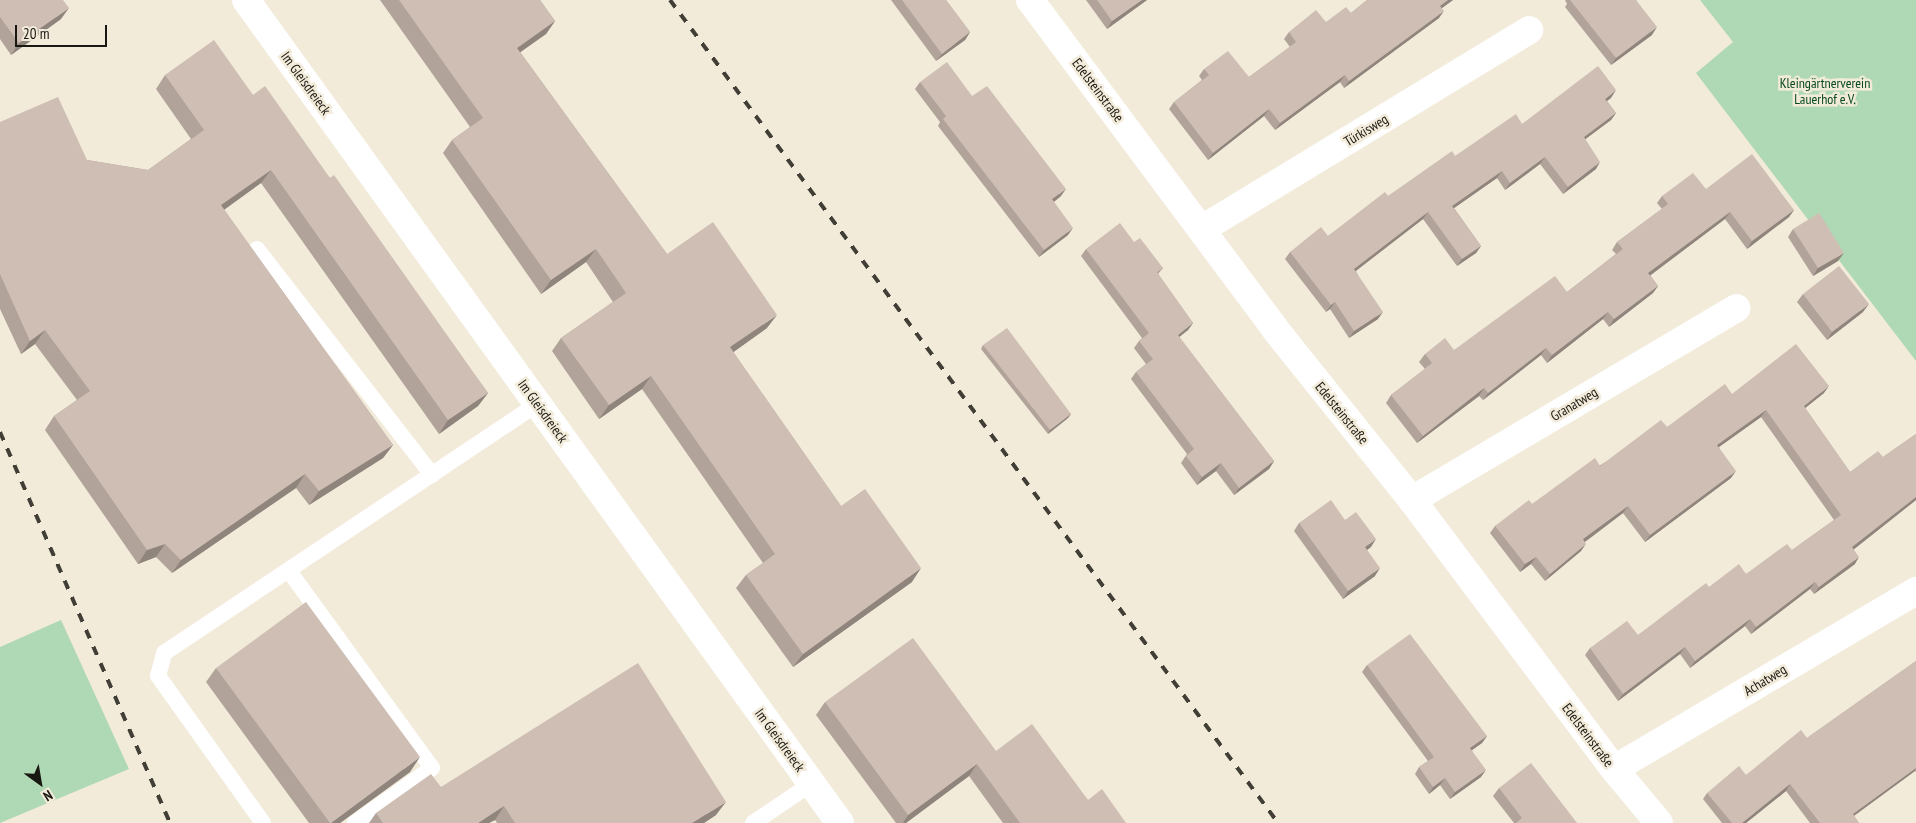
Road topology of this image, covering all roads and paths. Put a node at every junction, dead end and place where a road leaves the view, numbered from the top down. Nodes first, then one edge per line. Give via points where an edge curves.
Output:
1 (246, 0) edge
2 (1030, 0) edge
3 (1529, 30) dead end
4 (1202, 229) junction
5 (257, 249) dead end
6 (1737, 308) dead end
7 (537, 404) junction
8 (432, 475) junction
9 (1412, 500) junction
10 (289, 571) junction
11 (1916, 591) edge
12 (1614, 769) junction
13 (812, 784) junction
14 (263, 823) edge
15 (355, 823) edge
16 (753, 823) edge
17 (840, 823) edge
18 (1659, 823) edge

1 - 7 street, Im Gleisdreieck
2 - 4 street, Edelsteinstraße
3 - 4 street, Türkisweg
4 - 9 street, Edelsteinstraße via 1274,328
5 - 8 lane
6 - 9 street, Granatweg
7 - 8 lane
7 - 13 street, Im Gleisdreieck
8 - 10 lane
9 - 12 street, Edelsteinstraße
10 - 14 lane via 164,653 158,676
10 - 15 lane via 432,768
11 - 12 street, Achatweg
12 - 18 street, Edelsteinstraße
13 - 16 lane
13 - 17 street, Im Gleisdreieck

